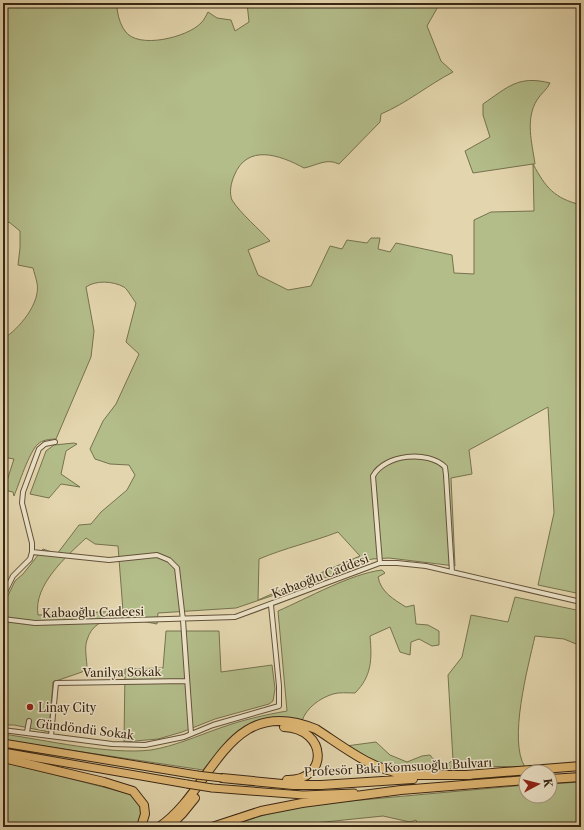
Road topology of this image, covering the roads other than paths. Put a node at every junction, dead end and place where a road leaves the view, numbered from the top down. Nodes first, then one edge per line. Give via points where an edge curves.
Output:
1 (55, 442) dead end
2 (32, 552) junction
3 (380, 563) junction
4 (452, 572) junction
5 (3, 596) edge
6 (581, 602) edge
7 (271, 605) junction
8 (3, 619) edge
9 (183, 620) junction
10 (188, 681) junction
11 (29, 721) dead end
12 (3, 730) edge
13 (27, 732) junction
14 (191, 734) junction
15 (51, 736) junction
16 (3, 743) edge
17 (3, 752) edge
18 (3, 758) edge
19 (581, 766) edge
20 (471, 775) junction
21 (581, 777) edge
22 (222, 778) junction
23 (558, 778) edge
24 (518, 781) edge
25 (401, 790) junction
26 (141, 827) edge
27 (159, 827) edge
28 (169, 827) edge
29 (212, 827) edge

1 - 2 street via 45,444 39,450 23,492 22,502
2 - 5 street via 30,560 13,576
2 - 9 street via 109,560 157,555 169,560 177,568
3 - 4 street, Kabaoğlu Caddesi via 413,565
3 - 4 street via 373,476 383,465 398,458 432,459 444,467 446,474
3 - 7 street, Kabaoğlu Caddesi
4 - 6 street, Kabaoğlu Caddesi
7 - 9 street, Kabaoğlu Caddesi via 235,617
7 - 14 street, Gündöndü Sokak via 279,706
8 - 9 street, Kabaoğlu Cadeesi via 35,623
9 - 10 street
10 - 14 street
10 - 15 street, Vanilya Sokak via 56,683
11 - 13 street
12 - 13 street, Gündöndü Sokak
13 - 15 street, Gündöndü Sokak
14 - 15 street, Gündöndü Sokak via 130,746
16 - 22 main road, Profesör Baki Komsuoğlu Bulvarı, bridge
17 - 25 main road, Profesör Baki Komsuoğlu Bulvarı, bridge via 212,788 303,795
18 - 26 highway via 133,791 144,805 145,814
19 - 20 highway, Profesör Baki Komsuoğlu Bulvarı
20 - 22 highway, Profesör Baki Komsuoğlu Bulvarı via 322,785
20 - 27 highway via 398,773 362,760 309,726 284,721 267,723 243,732 230,743 180,808
21 - 23 highway
22 - 28 highway via 302,778 310,773 316,764 318,754 315,744 302,730 286,727 262,730 246,737 227,755
24 - 25 highway, Profesör Baki Komsuoğlu Bulvarı
25 - 29 highway via 293,804

